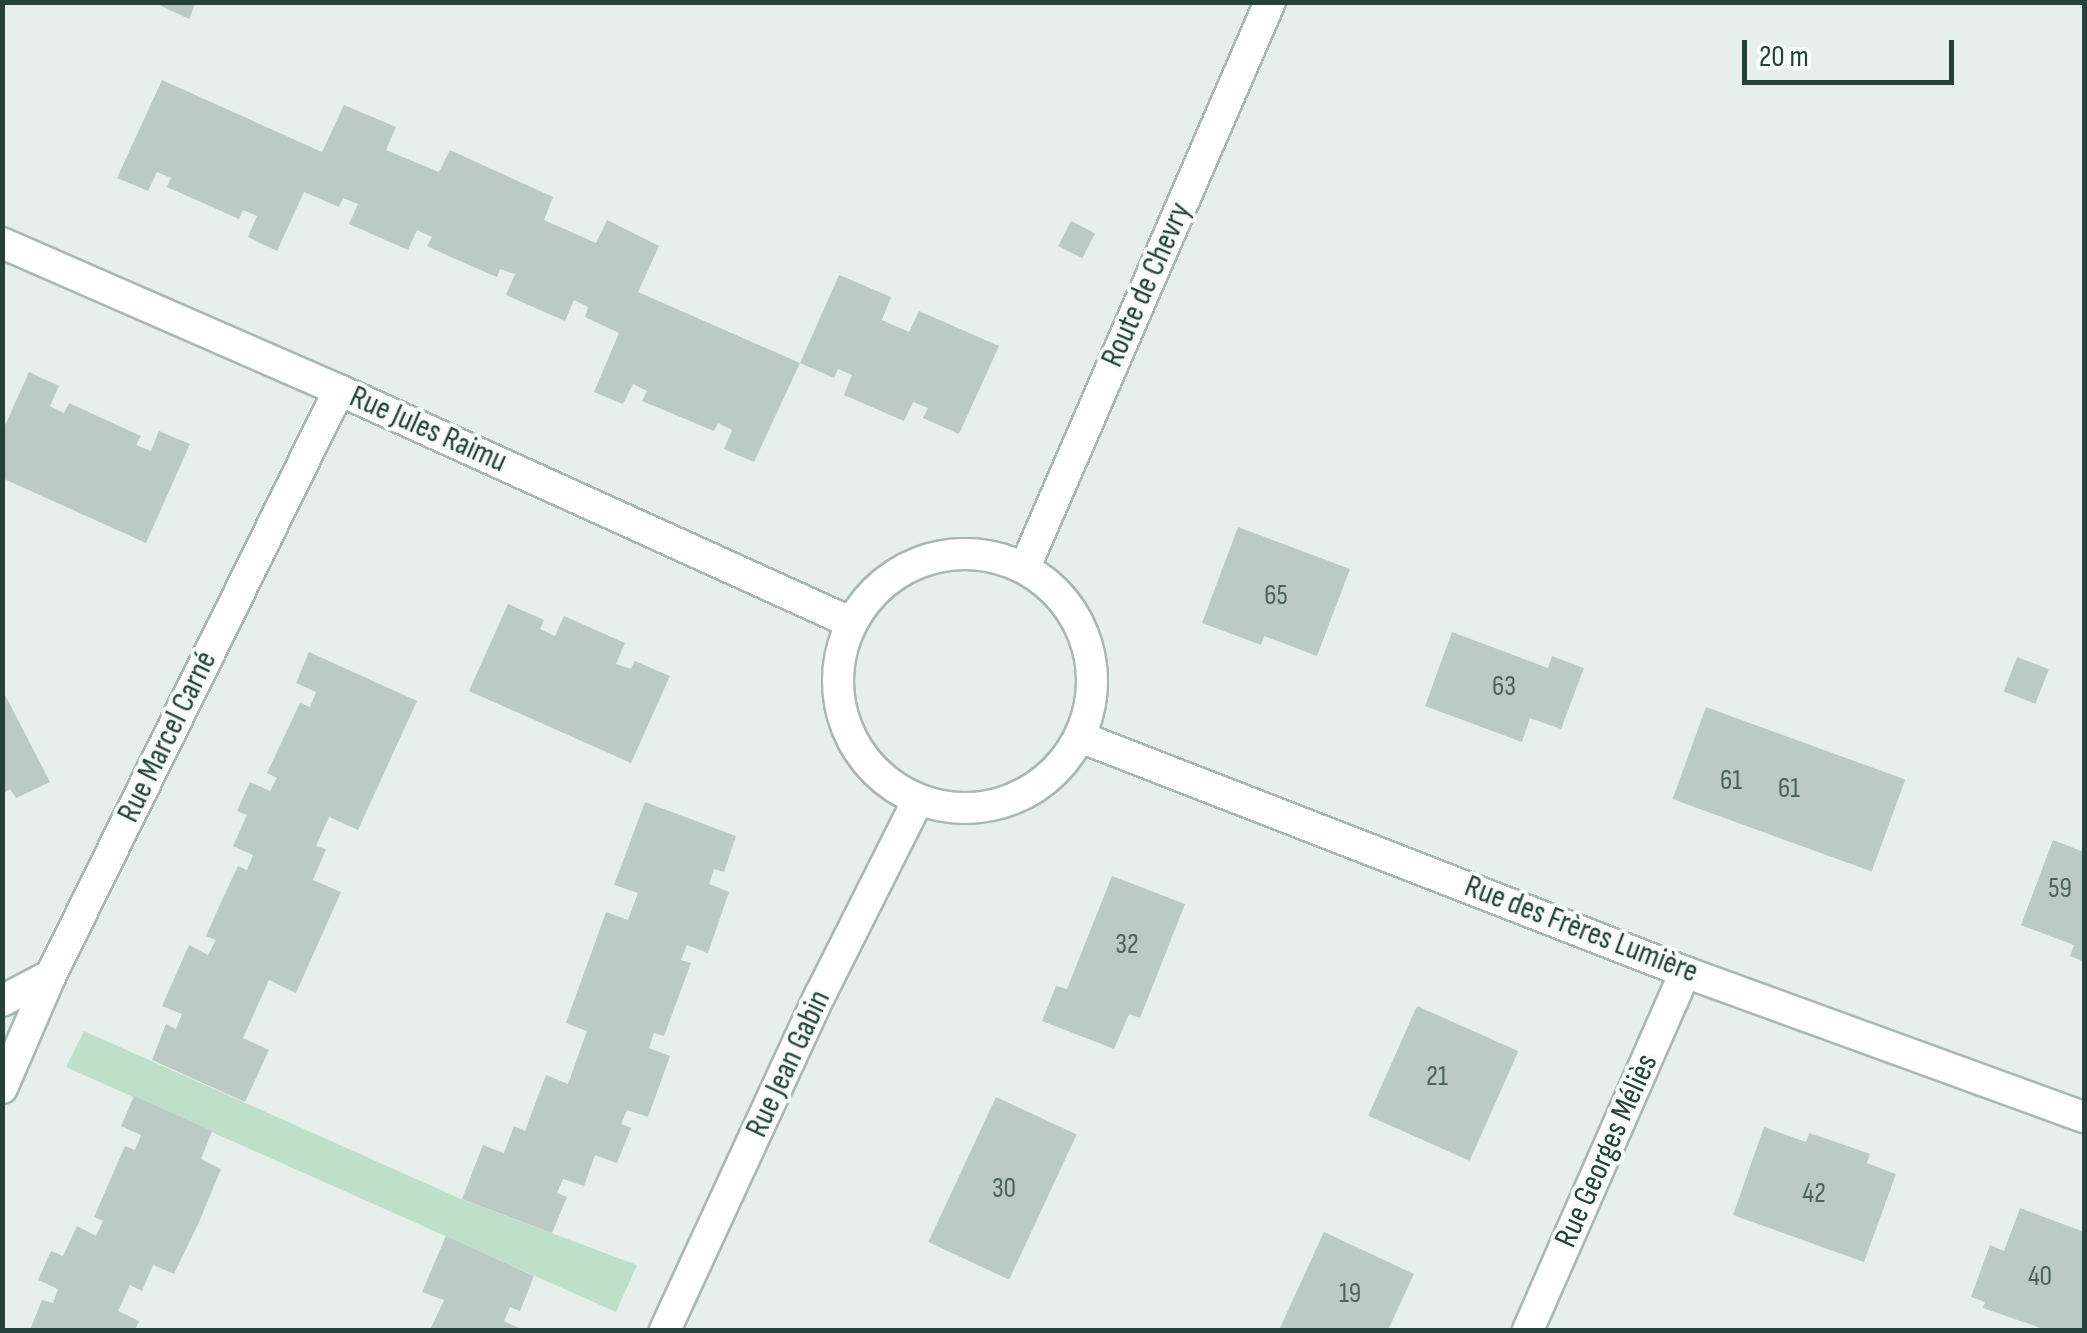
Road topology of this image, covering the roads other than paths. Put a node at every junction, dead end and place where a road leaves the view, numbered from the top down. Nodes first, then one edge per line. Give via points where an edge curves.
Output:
1 (1270, 2) edge
2 (2, 243) edge
3 (339, 390) junction
4 (1025, 567) junction
5 (850, 622) junction
6 (1080, 738) junction
7 (918, 800) junction
8 (1685, 972) junction
9 (51, 975) junction
10 (2, 1001) edge
11 (2, 1088) edge
12 (2084, 1118) edge
13 (665, 1330) edge
14 (1528, 1330) edge

1 - 4 street, Route de Chevry
2 - 3 street, Rue Jules Raimu
3 - 5 street, Rue Jules Raimu
3 - 9 street, Rue Marcel Carné
4 - 5 street via 986,554 945,554 907,566 874,590
4 - 6 street via 1056,591 1079,623 1091,660 1092,700
5 - 7 street via 838,663 839,706 854,745 882,778
6 - 7 street via 1028,792 993,806
6 - 8 street, Rue des Frères Lumière
7 - 13 street, Rue Jean Gabin
8 - 12 street, Rue des Frères Lumière
8 - 14 street, Rue Georges Méliès
9 - 10 street
9 - 11 street, Rue Marcel Carné

